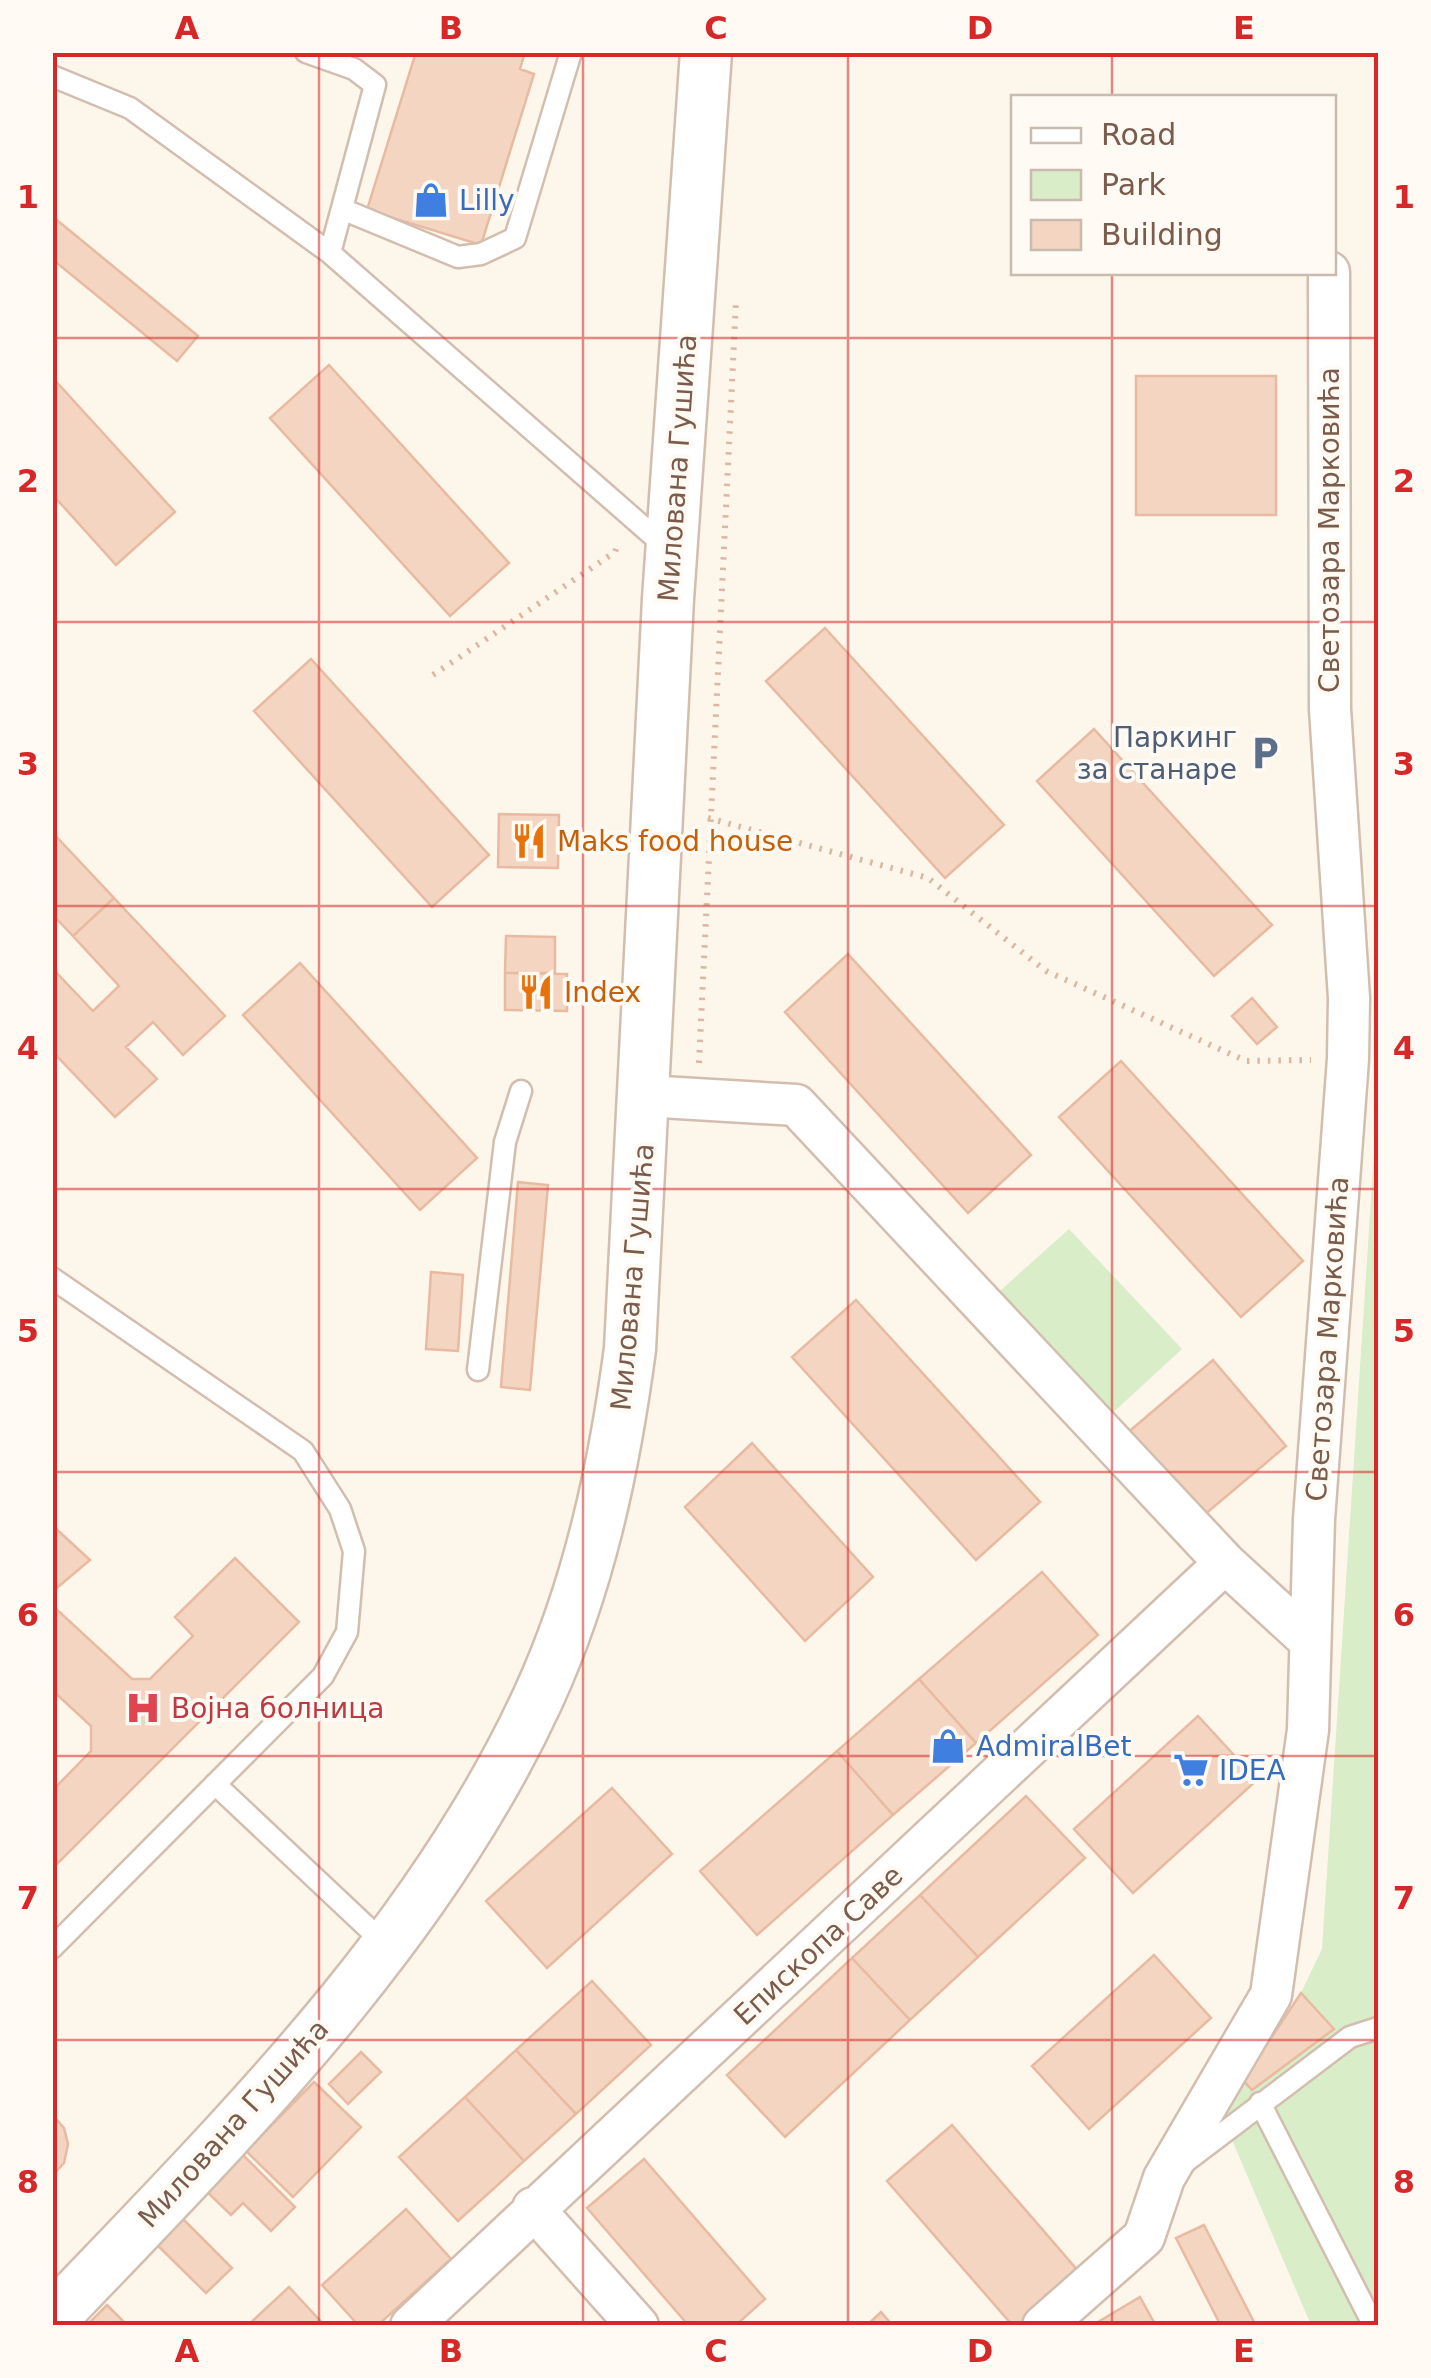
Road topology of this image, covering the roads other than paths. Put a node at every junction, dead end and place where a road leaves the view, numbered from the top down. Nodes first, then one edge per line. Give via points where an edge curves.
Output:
1 (306, 52) edge
2 (571, 52) edge
3 (706, 52) edge
4 (52, 76) edge
5 (342, 209) junction
6 (330, 254) junction
7 (1329, 275) edge
8 (671, 552) junction
9 (521, 1091) dead end
10 (646, 1096) junction
11 (52, 1278) edge
12 (478, 1370) dead end
13 (1224, 1563) junction
14 (1310, 1640) junction
15 (215, 1784) junction
16 (385, 1944) junction
17 (52, 1948) edge
18 (1378, 2028) edge
19 (1260, 2103) junction
20 (1164, 2178) junction
21 (533, 2208) junction
22 (52, 2319) edge
23 (411, 2326) edge
24 (638, 2326) edge
25 (1043, 2326) edge
26 (1374, 2326) edge

1 - 5 lane via 375,84
2 - 5 lane via 514,238 458,257
3 - 8 street, Милована Гушића
4 - 6 lane via 130,108
5 - 6 lane
6 - 8 lane
7 - 14 street, Светозара Марковића via 1330,709 1356,999
8 - 10 street, Милована Гушића
9 - 12 lane via 506,1142
10 - 13 street via 796,1105
10 - 16 street, Милована Гушића via 630,1348 594,1543 570,1619 510,1754 462,1837
11 - 15 lane via 303,1451 340,1510 354,1550 347,1632 323,1676
13 - 14 street
13 - 21 street, Епископа Саве
14 - 20 street, Светозара Марковића via 1308,1730 1271,1995
15 - 16 lane
15 - 17 lane
16 - 22 street, Милована Гушића via 286,2072
18 - 19 lane via 1350,2037
19 - 20 lane
19 - 26 lane
20 - 25 street, Светозара Марковића via 1144,2237
21 - 23 street, Епископа Саве
21 - 24 street

